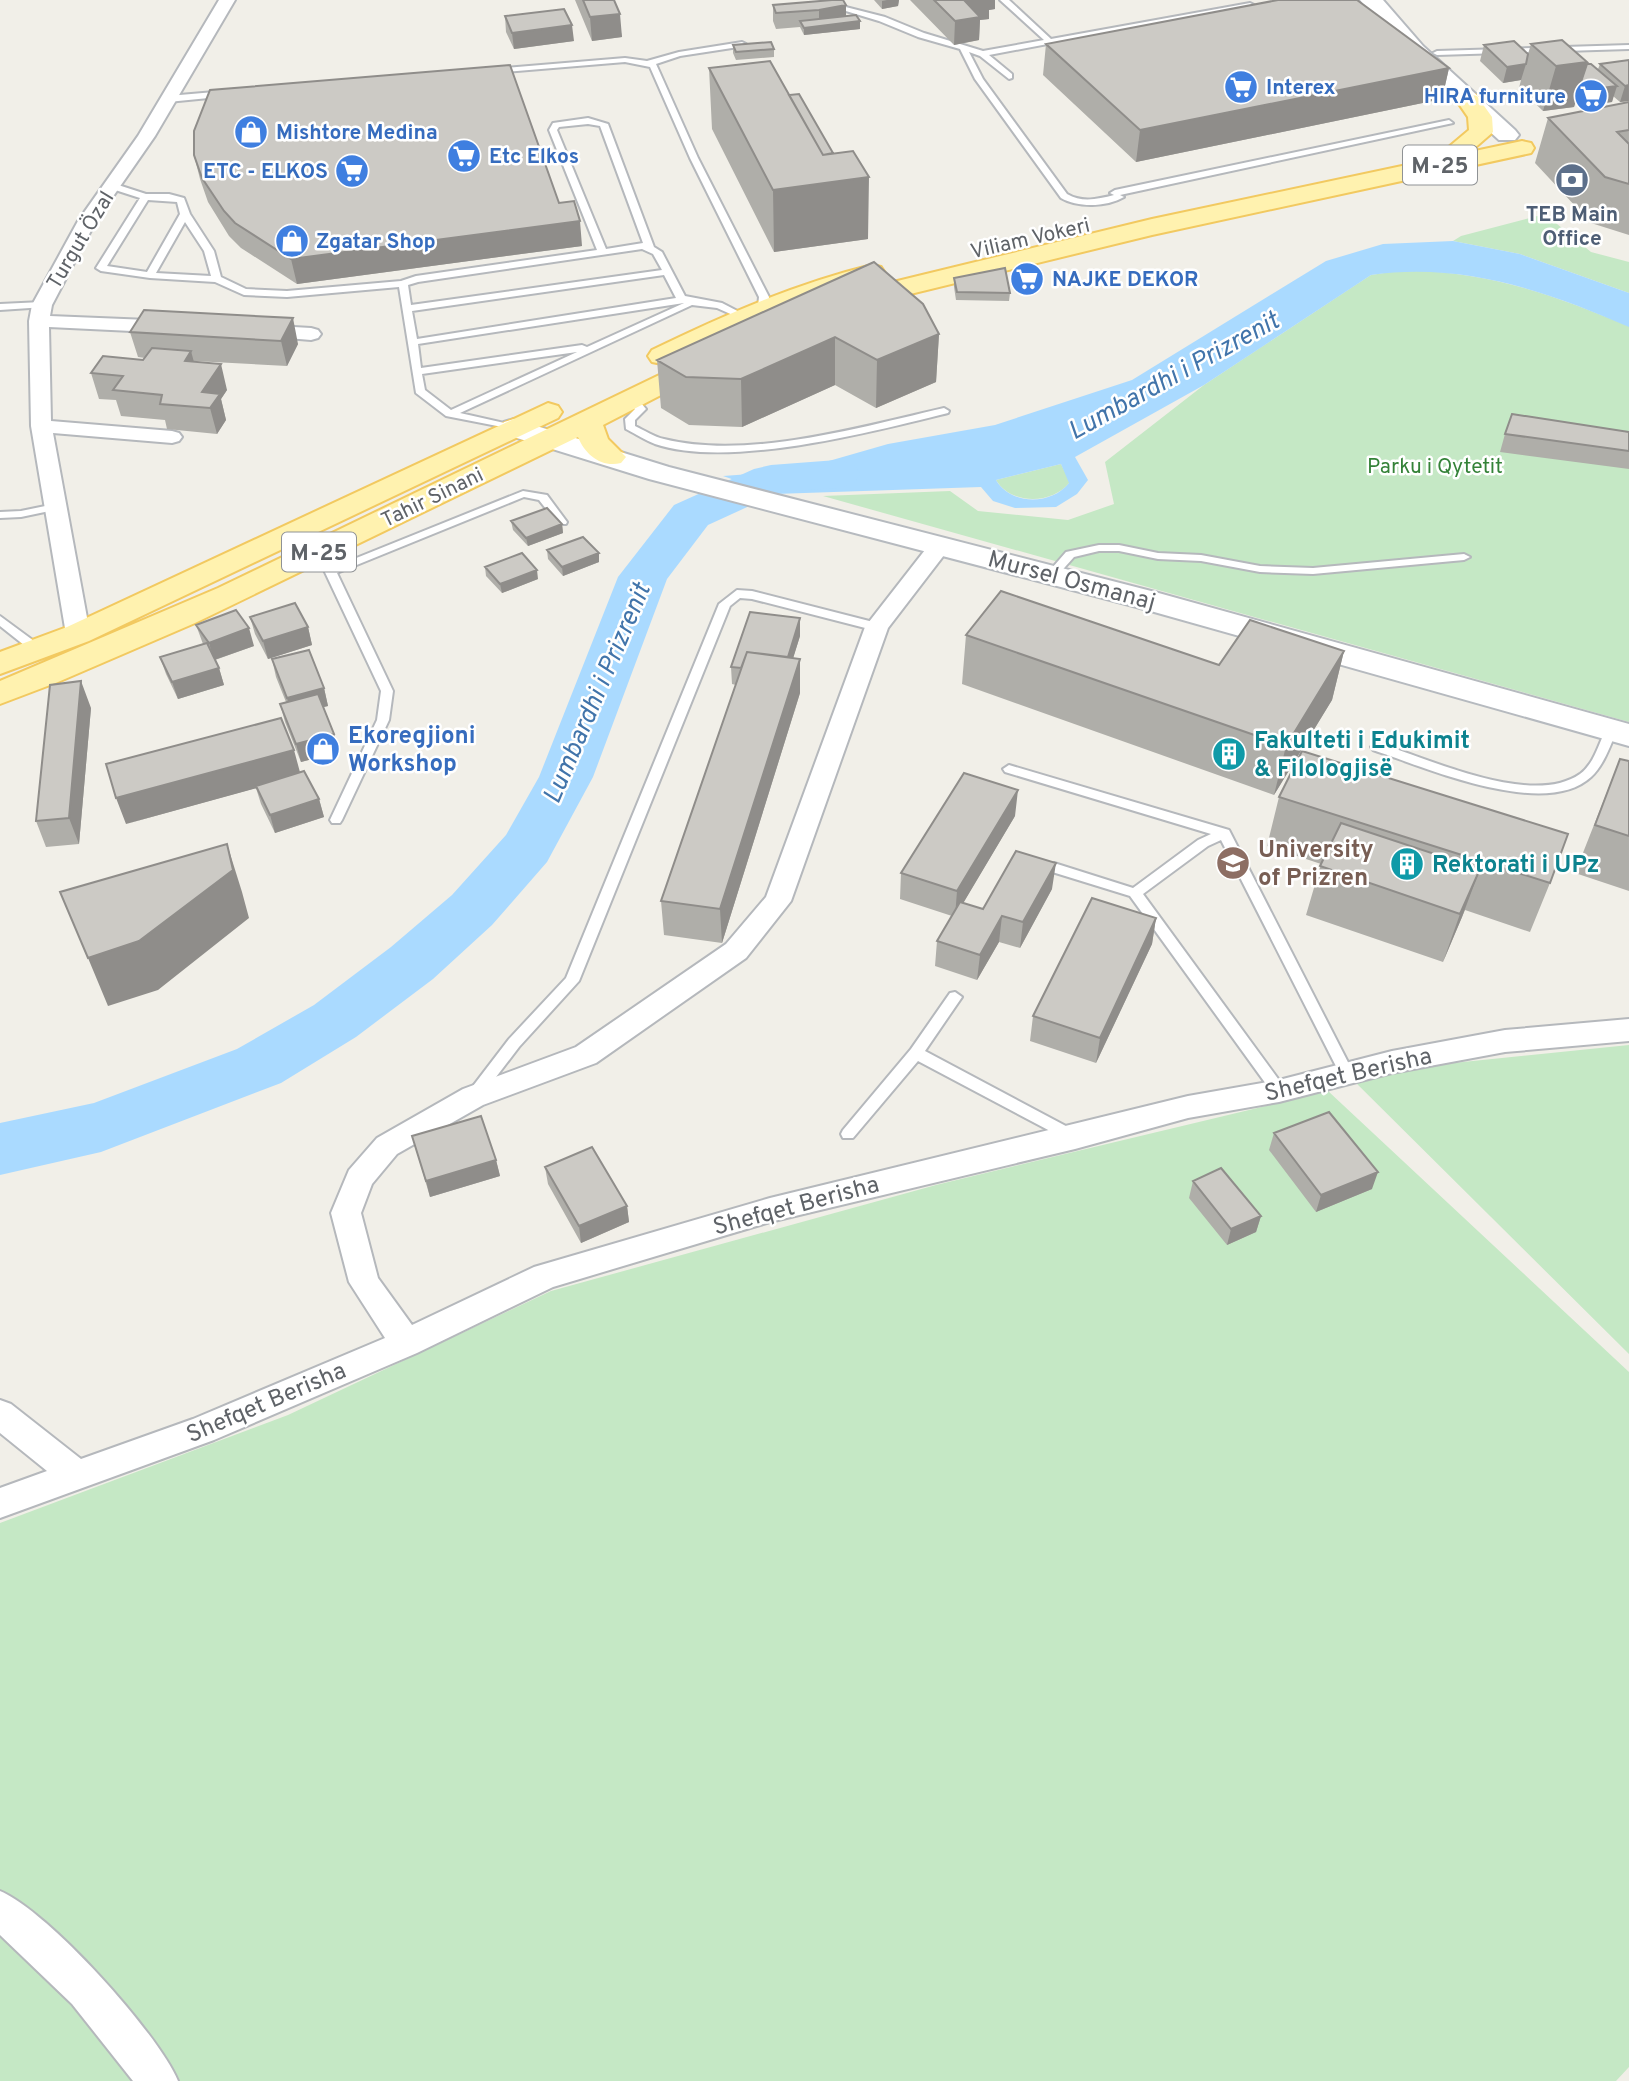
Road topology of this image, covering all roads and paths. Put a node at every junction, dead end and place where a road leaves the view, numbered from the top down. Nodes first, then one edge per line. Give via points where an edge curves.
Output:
1 (227, 0) edge
2 (1004, 0) edge
3 (1371, 0) edge
4 (1394, 0) edge
5 (818, 2) edge
6 (1250, 5) edge
7 (1050, 42) junction
8 (741, 44) edge
9 (1629, 47) edge
10 (963, 48) junction
11 (1437, 53) junction
12 (983, 54) junction
13 (647, 64) junction
14 (487, 72) edge
15 (1009, 76) dead end
16 (237, 93) edge
17 (168, 99) junction
18 (1469, 101) junction
19 (1448, 123) dead end
20 (1525, 139) junction
21 (1456, 151) junction
22 (113, 186) junction
23 (145, 197) junction
24 (185, 214) junction
25 (649, 247) junction
26 (602, 251) junction
27 (668, 272) junction
28 (150, 275) junction
29 (217, 279) junction
30 (403, 284) junction
31 (688, 301) junction
32 (0, 307) edge
33 (407, 309) junction
34 (754, 312) junction
35 (41, 313) junction
36 (189, 328) edge
37 (243, 330) edge
38 (311, 334) dead end
39 (414, 342) junction
40 (598, 345) junction
41 (645, 365) dead end
42 (417, 372) junction
43 (632, 399) junction
44 (580, 411) junction
45 (944, 411) dead end
46 (450, 414) junction
47 (41, 426) junction
48 (514, 428) junction
49 (172, 437) dead end
50 (551, 440) junction
51 (611, 457) junction
52 (55, 507) junction
53 (0, 515) edge
54 (562, 522) edge
55 (940, 546) junction
56 (1464, 557) dead end
57 (327, 561) junction
58 (1052, 575) junction
59 (0, 620) edge
60 (877, 627) junction
61 (78, 634) junction
62 (35, 651) junction
63 (0, 664) edge
64 (0, 693) edge
65 (1620, 732) edge
66 (1377, 747) dead end
67 (1009, 769) dead end
68 (335, 820) dead end
69 (1223, 833) junction
70 (1054, 867) edge
71 (1136, 893) junction
72 (955, 997) dead end
73 (1629, 1030) edge
74 (916, 1053) junction
75 (1347, 1074) junction
76 (1279, 1091) junction
77 (473, 1097) junction
78 (848, 1135) dead end
79 (1075, 1137) junction
80 (406, 1343) junction
81 (0, 1414) edge
82 (76, 1475) junction
83 (0, 1503) edge
84 (0, 1910) edge
85 (158, 2081) edge

1 - 17 street, Turgut Özal
2 - 7 lane
3 - 18 street via 1415,51
4 - 11 street
5 - 10 lane
6 - 7 lane
7 - 12 lane
8 - 13 lane
9 - 11 lane
10 - 12 lane
10 - 19 lane via 979,79 1064,196 1081,203
11 - 20 street
12 - 15 lane
13 - 14 lane via 625,60
13 - 34 lane via 653,65 659,76 694,159 764,297
16 - 17 lane
17 - 22 street, Turgut Özal
18 - 20 street
18 - 21 main road via 1480,117 1481,132
20 - 21 main road, Viliam Vokeri / M-25
20 - 43 main road, Viliam Vokeri / M-25 via 861,297 805,315 723,351
21 - 34 main road, Viliam Vokeri / M-25 via 1134,215 839,281
22 - 23 lane
22 - 35 street, Turgut Özal via 81,231
23 - 24 lane via 181,200
23 - 28 lane via 101,266
24 - 28 lane
24 - 29 lane via 209,251
25 - 26 lane
25 - 26 lane via 604,124 556,125 553,130
25 - 27 lane
26 - 30 lane
27 - 31 lane
27 - 33 lane
28 - 29 lane
29 - 30 lane via 244,292 287,294
30 - 33 lane
31 - 34 lane
31 - 39 lane
31 - 40 lane
32 - 35 lane
33 - 39 lane
34 - 41 main road, Viliam Vokeri / M-25
35 - 36 street
35 - 47 street, Turgut Özal
37 - 38 street
39 - 42 lane
40 - 42 lane
40 - 46 lane
42 - 46 lane via 420,391
43 - 44 main road, Tahir Sinani / M-25
43 - 45 lane via 641,409 630,419 630,427 640,435 700,449 814,439
44 - 48 main road, Tahir Sinani / M-25
44 - 50 main road, Tahir Sinani / M-25
44 - 51 main road via 595,443
46 - 48 lane
47 - 49 street
47 - 52 street, Turgut Özal
48 - 50 street, Mursel Osmanaj
48 - 61 main road, Tahir Sinani / M-25
50 - 51 street, Mursel Osmanaj
50 - 57 main road, Tahir Sinani / M-25
51 - 55 street, Mursel Osmanaj
52 - 53 lane
52 - 61 street, Turgut Özal
54 - 57 lane via 543,497 523,495
55 - 58 street, Mursel Osmanaj
55 - 60 street
56 - 58 lane via 1313,571 1260,569 1099,548 1070,554
57 - 64 main road, Tahir Sinani / M-25
57 - 68 lane via 387,691 383,720
58 - 65 street, Mursel Osmanaj
59 - 62 lane
60 - 77 street via 778,901 736,951 586,1055
60 - 77 lane via 752,595 737,594 725,604 572,981 514,1043
61 - 62 main road, Tahir Sinani / M-25
62 - 63 main road, Tahir Sinani / M-25
65 - 66 lane via 1585,776 1572,784 1535,791 1500,786
67 - 69 lane
69 - 71 lane
69 - 75 lane
70 - 71 lane
71 - 76 lane
72 - 74 lane
73 - 75 street, Shefqet Berisha via 1505,1041
74 - 78 lane
74 - 79 lane
75 - 76 street, Shefqet Berisha
76 - 79 street, Shefqet Berisha via 1188,1107
77 - 80 street via 387,1146 359,1178 346,1213 364,1282
79 - 80 street, Shefqet Berisha via 770,1210 545,1276
80 - 82 street, Shefqet Berisha via 202,1430
81 - 82 street
82 - 83 street, Shefqet Berisha
84 - 85 street via 36,1938 114,2020

